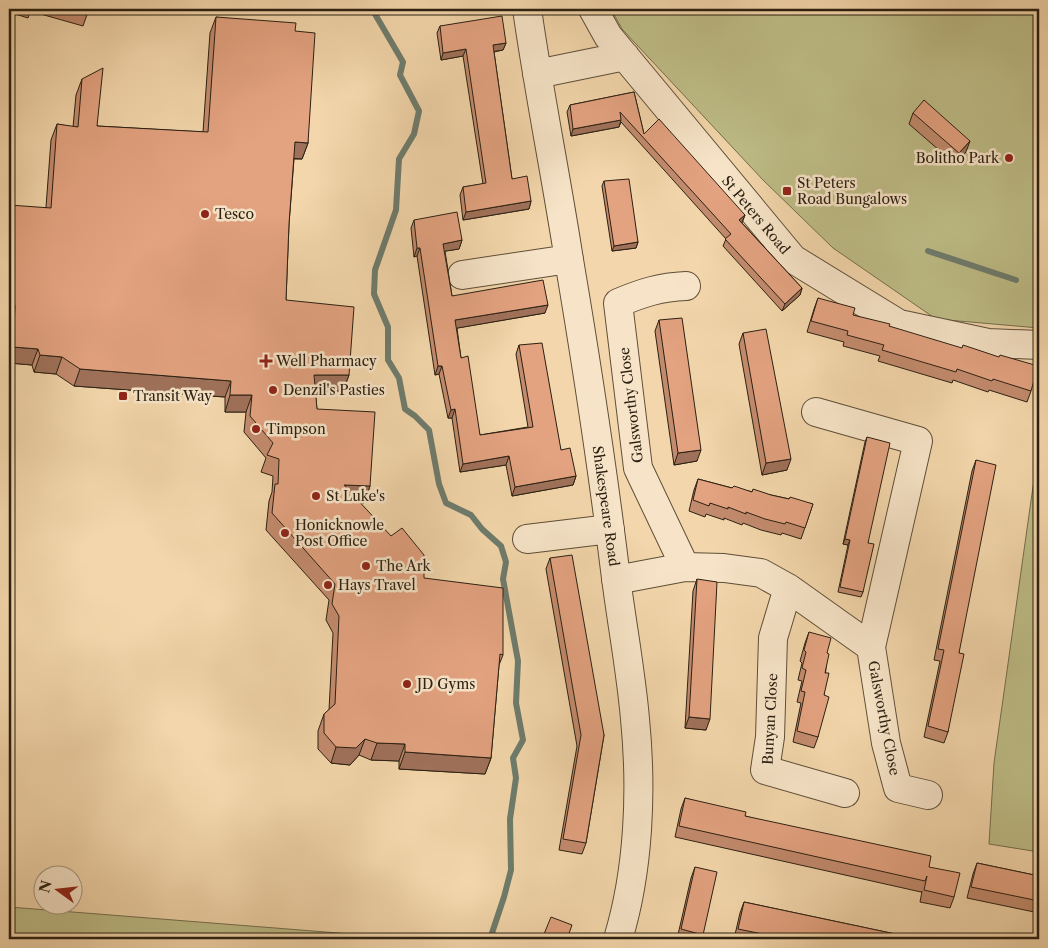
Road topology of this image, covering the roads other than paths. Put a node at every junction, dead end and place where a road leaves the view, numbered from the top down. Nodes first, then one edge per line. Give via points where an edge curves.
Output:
1 (527, 9) edge
2 (593, 9) edge
3 (624, 56) junction
4 (536, 74) junction
5 (569, 259) junction
6 (462, 274) dead end
7 (686, 286) dead end
8 (1039, 345) edge
9 (816, 412) dead end
10 (610, 529) junction
11 (527, 539) dead end
12 (685, 567) junction
13 (616, 580) junction
14 (788, 588) junction
15 (871, 647) junction
16 (845, 793) dead end
17 (928, 795) dead end
18 (618, 939) edge

1 - 4 street, Shakespeare Road
2 - 3 street, St Peters Road
3 - 4 street
3 - 8 street, St Peters Road via 793,259 899,324 988,343
4 - 5 street, Shakespeare Road
5 - 6 street
5 - 10 street, Shakespeare Road
7 - 12 street, Galsworthy Close via 643,292 618,303 638,468
9 - 15 street, Galsworthy Close via 918,441
10 - 11 street
10 - 13 street, Shakespeare Road
12 - 13 street, Galsworthy Close
12 - 14 street, Galsworthy Close via 761,573
13 - 18 street, Shakespeare Road via 638,762 635,856 626,914
14 - 15 street, Galsworthy Close
14 - 16 street, Bunyan Close via 773,638 770,737 765,770
15 - 17 street, Galsworthy Close via 886,743 898,788

